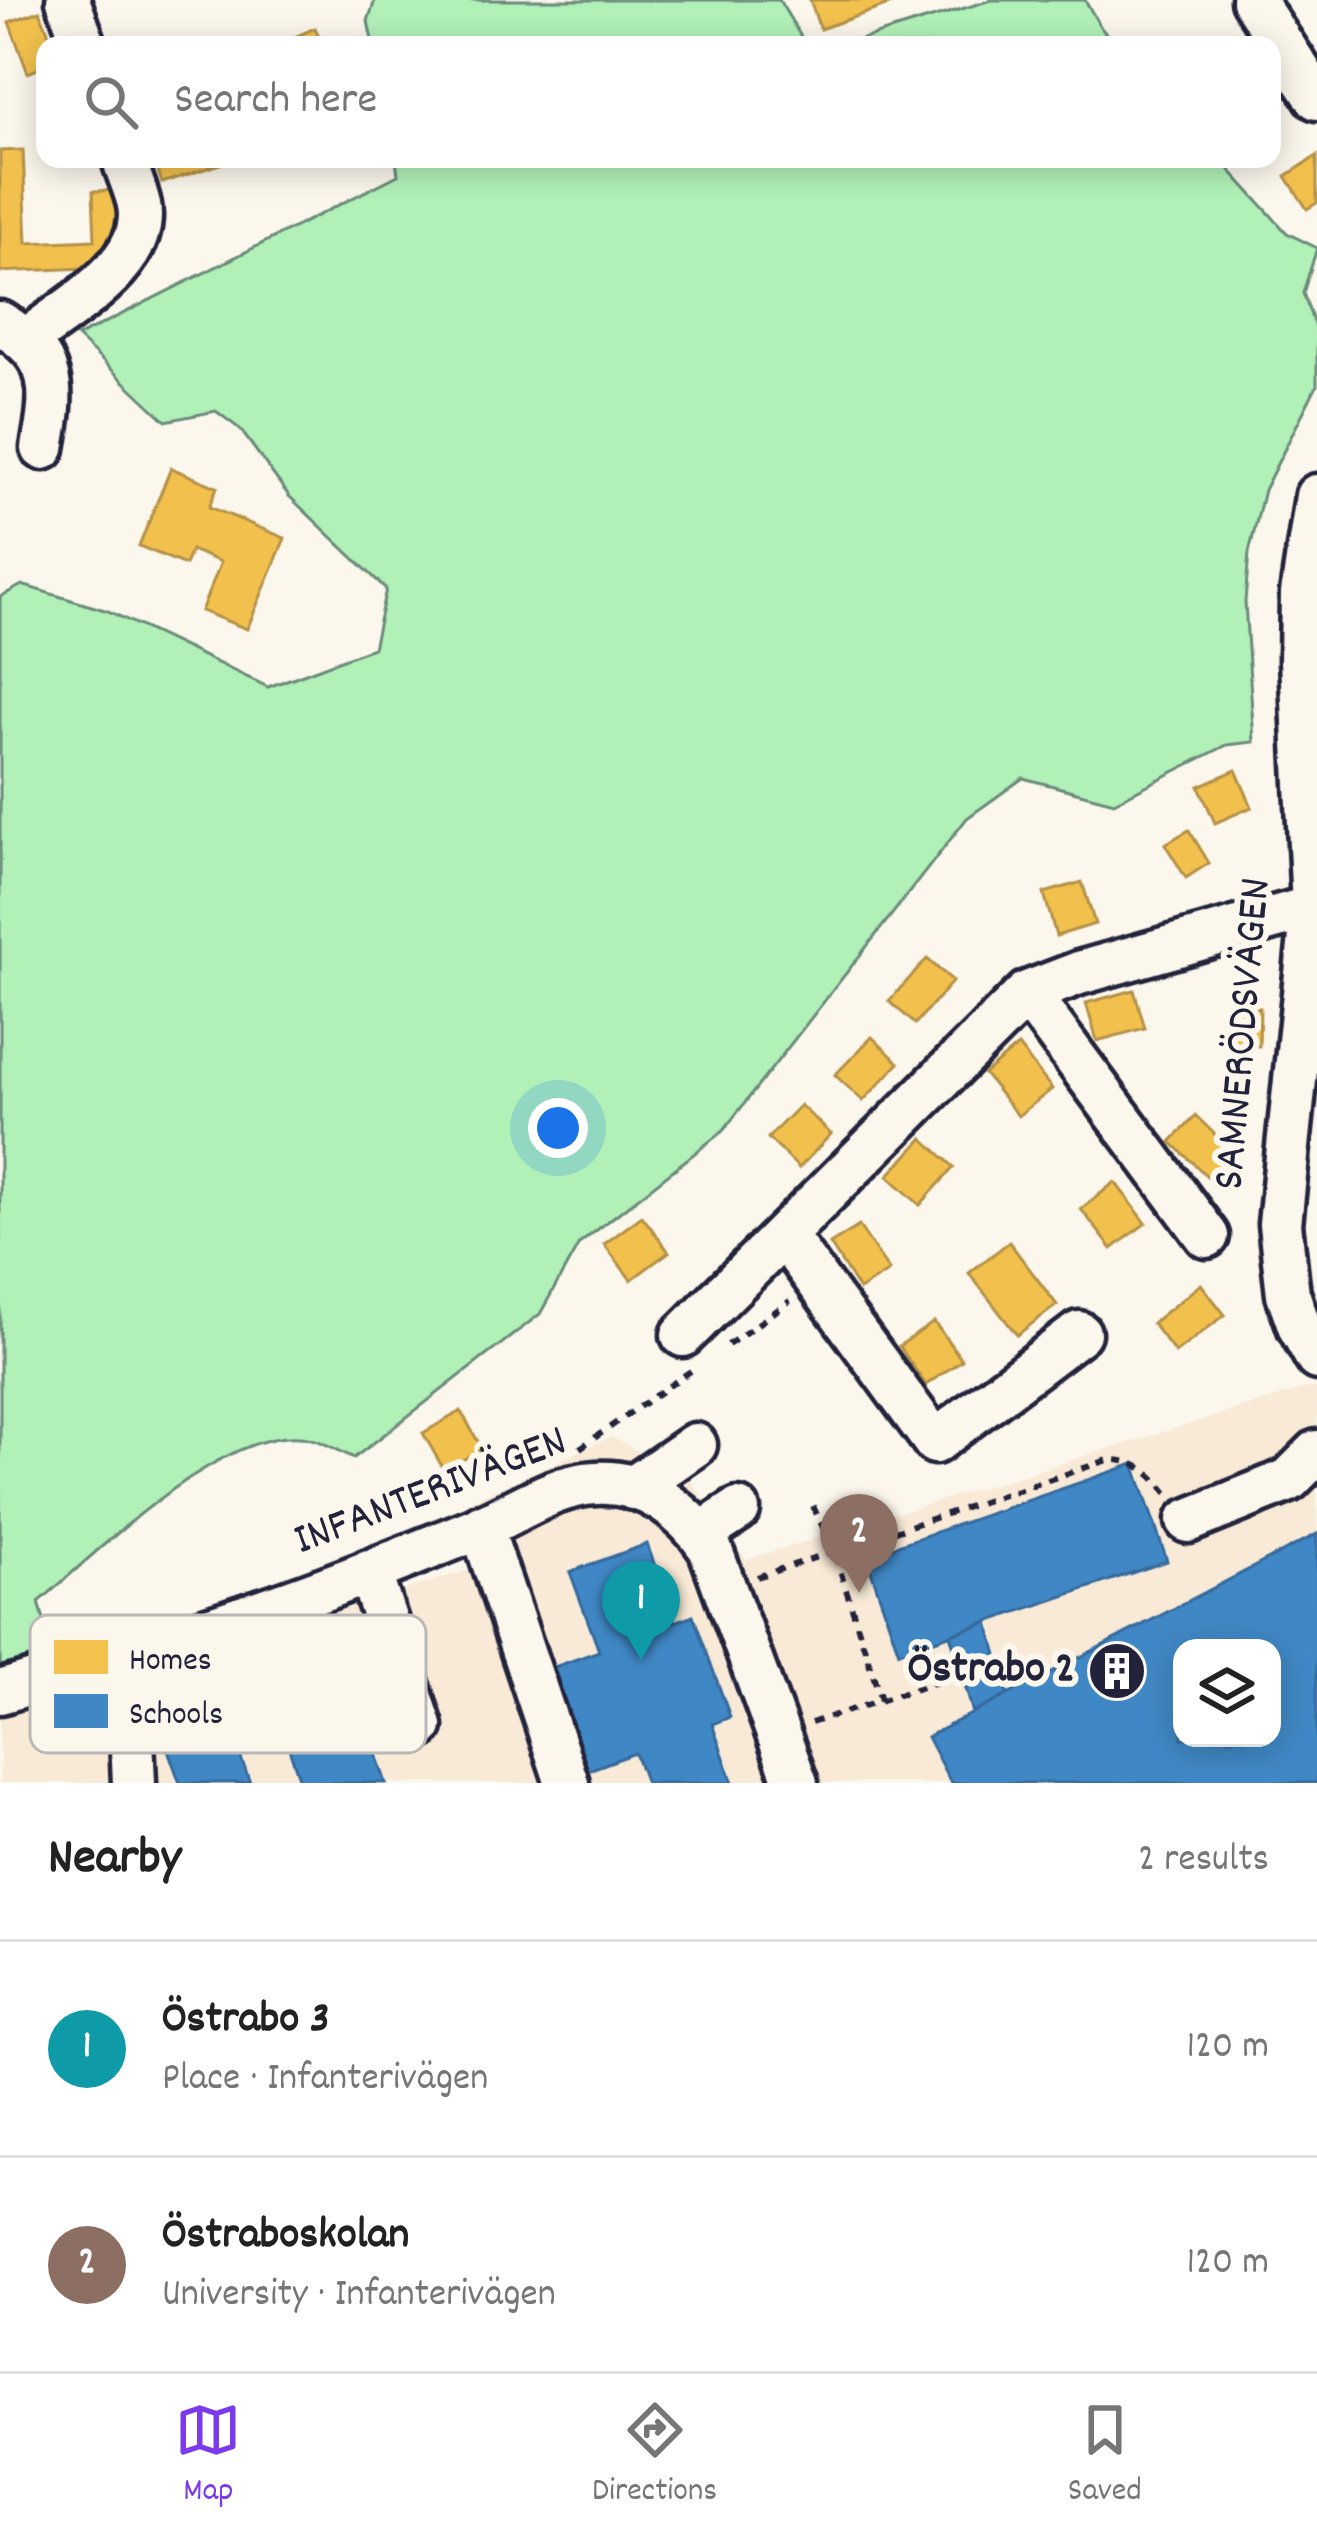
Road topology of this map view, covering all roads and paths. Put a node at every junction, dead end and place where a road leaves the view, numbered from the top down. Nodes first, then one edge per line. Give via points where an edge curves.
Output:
1 (68, 0) edge
2 (1253, 0) edge
3 (81, 36) edge
4 (1277, 36) edge
5 (1281, 43) edge
6 (1317, 98) edge
7 (127, 168) edge
8 (14, 332) edge
9 (43, 448) dead end
10 (1317, 496) edge
11 (1310, 597) edge
12 (1313, 907) junction
13 (1027, 993) junction
14 (1299, 1222) edge
15 (784, 1235) junction
16 (1207, 1236) dead end
17 (818, 1281) junction
18 (1079, 1333) dead end
19 (703, 1348) junction
20 (1317, 1358) edge
21 (695, 1445) dead end
22 (1317, 1452) edge
23 (569, 1456) dead end
24 (633, 1488) junction
25 (813, 1507) dead end
26 (738, 1510) dead end
27 (1188, 1521) joint
28 (481, 1526) junction
29 (701, 1534) junction
30 (833, 1551) junction
31 (369, 1571) junction
32 (743, 1582) dead end
33 (238, 1615) edge
34 (384, 1615) edge
35 (962, 1674) dead end
36 (30, 1683) edge
37 (0, 1692) edge
38 (881, 1700) junction
39 (792, 1729) dead end
40 (133, 1753) edge
41 (134, 1783) edge
42 (567, 1783) edge
43 (796, 1783) edge

1 - 3 street
2 - 4 street
5 - 6 street
7 - 8 street via 140,209 134,247 106,277
8 - 9 street via 41,358 53,395
10 - 11 street, SAMNERÖDSVÄGEN
11 - 12 street, SAMNERÖDSVÄGEN via 1302,719
12 - 13 street
12 - 14 street, SAMNERÖDSVÄGEN
13 - 15 street
13 - 16 street
14 - 20 street, SAMNERÖDSVÄGEN via 1281,1259
15 - 17 street
15 - 19 street
17 - 18 street via 935,1442
17 - 19 path
19 - 23 path
21 - 24 street
22 - 27 street via 1289,1480
24 - 28 street, INFANTERIVÄGEN via 576,1486
24 - 29 street, INFANTERIVÄGEN via 664,1501
25 - 30 path
26 - 29 street
27 - 30 path via 1144,1469 1108,1460
28 - 31 street, INFANTERIVÄGEN
28 - 42 street
29 - 43 street, INFANTERIVÄGEN
30 - 32 path
30 - 38 path
31 - 33 street, INFANTERIVÄGEN
31 - 34 street
35 - 38 path
36 - 37 street, INFANTERIVÄGEN
38 - 39 path
40 - 41 street

